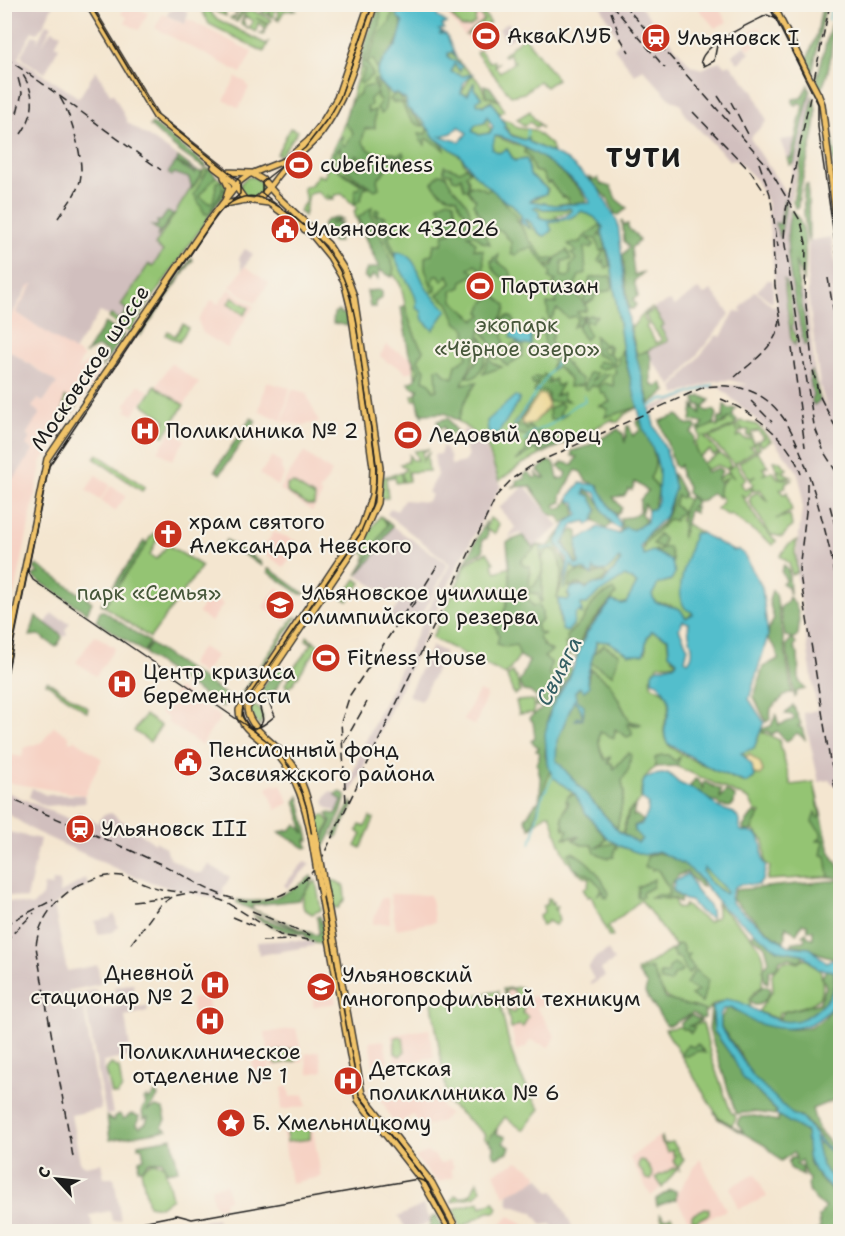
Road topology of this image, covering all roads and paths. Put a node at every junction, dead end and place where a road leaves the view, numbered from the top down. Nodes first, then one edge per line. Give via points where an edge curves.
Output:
1 (86, 4) edge
2 (369, 4) edge
3 (375, 4) edge
4 (773, 4) edge
5 (341, 94) junction
6 (221, 173) junction
7 (251, 173) junction
8 (264, 180) junction
9 (274, 180) junction
10 (236, 187) junction
11 (269, 188) junction
12 (277, 196) junction
13 (259, 198) junction
14 (245, 200) junction
15 (219, 208) junction
16 (303, 222) junction
17 (840, 250) edge
18 (4, 671) edge
19 (244, 704) junction
20 (313, 836) junction
21 (361, 1099) junction
22 (435, 1187) junction
23 (428, 1191) junction
24 (451, 1232) edge
25 (458, 1232) edge

1 - 6 main road via 152,118
1 - 7 main road via 159,121 226,172
2 - 5 main road
3 - 5 main road
4 - 17 main road, bridge via 822,104
5 - 7 main road via 302,147 280,164
5 - 9 main road via 320,134
6 - 10 main road
6 - 15 main road via 229,192
7 - 8 main road
7 - 10 main road
8 - 11 main road
8 - 13 main road
9 - 11 main road
9 - 12 main road
10 - 14 main road
10 - 15 main road, Московское шоссе
11 - 12 main road
11 - 13 main road
12 - 16 main road
13 - 14 main road
13 - 16 main road
14 - 15 main road via 231,200
15 - 18 main road, Московское шоссе via 45,463
16 - 19 main road via 330,257 347,291 380,468 375,508 362,537
19 - 20 main road via 248,716 293,766 307,795
19 - 20 main road via 239,715 244,727 268,744 286,765 302,797
20 - 21 main road, bridge
21 - 22 main road
21 - 23 main road
22 - 23 main road
22 - 25 main road
23 - 24 main road

